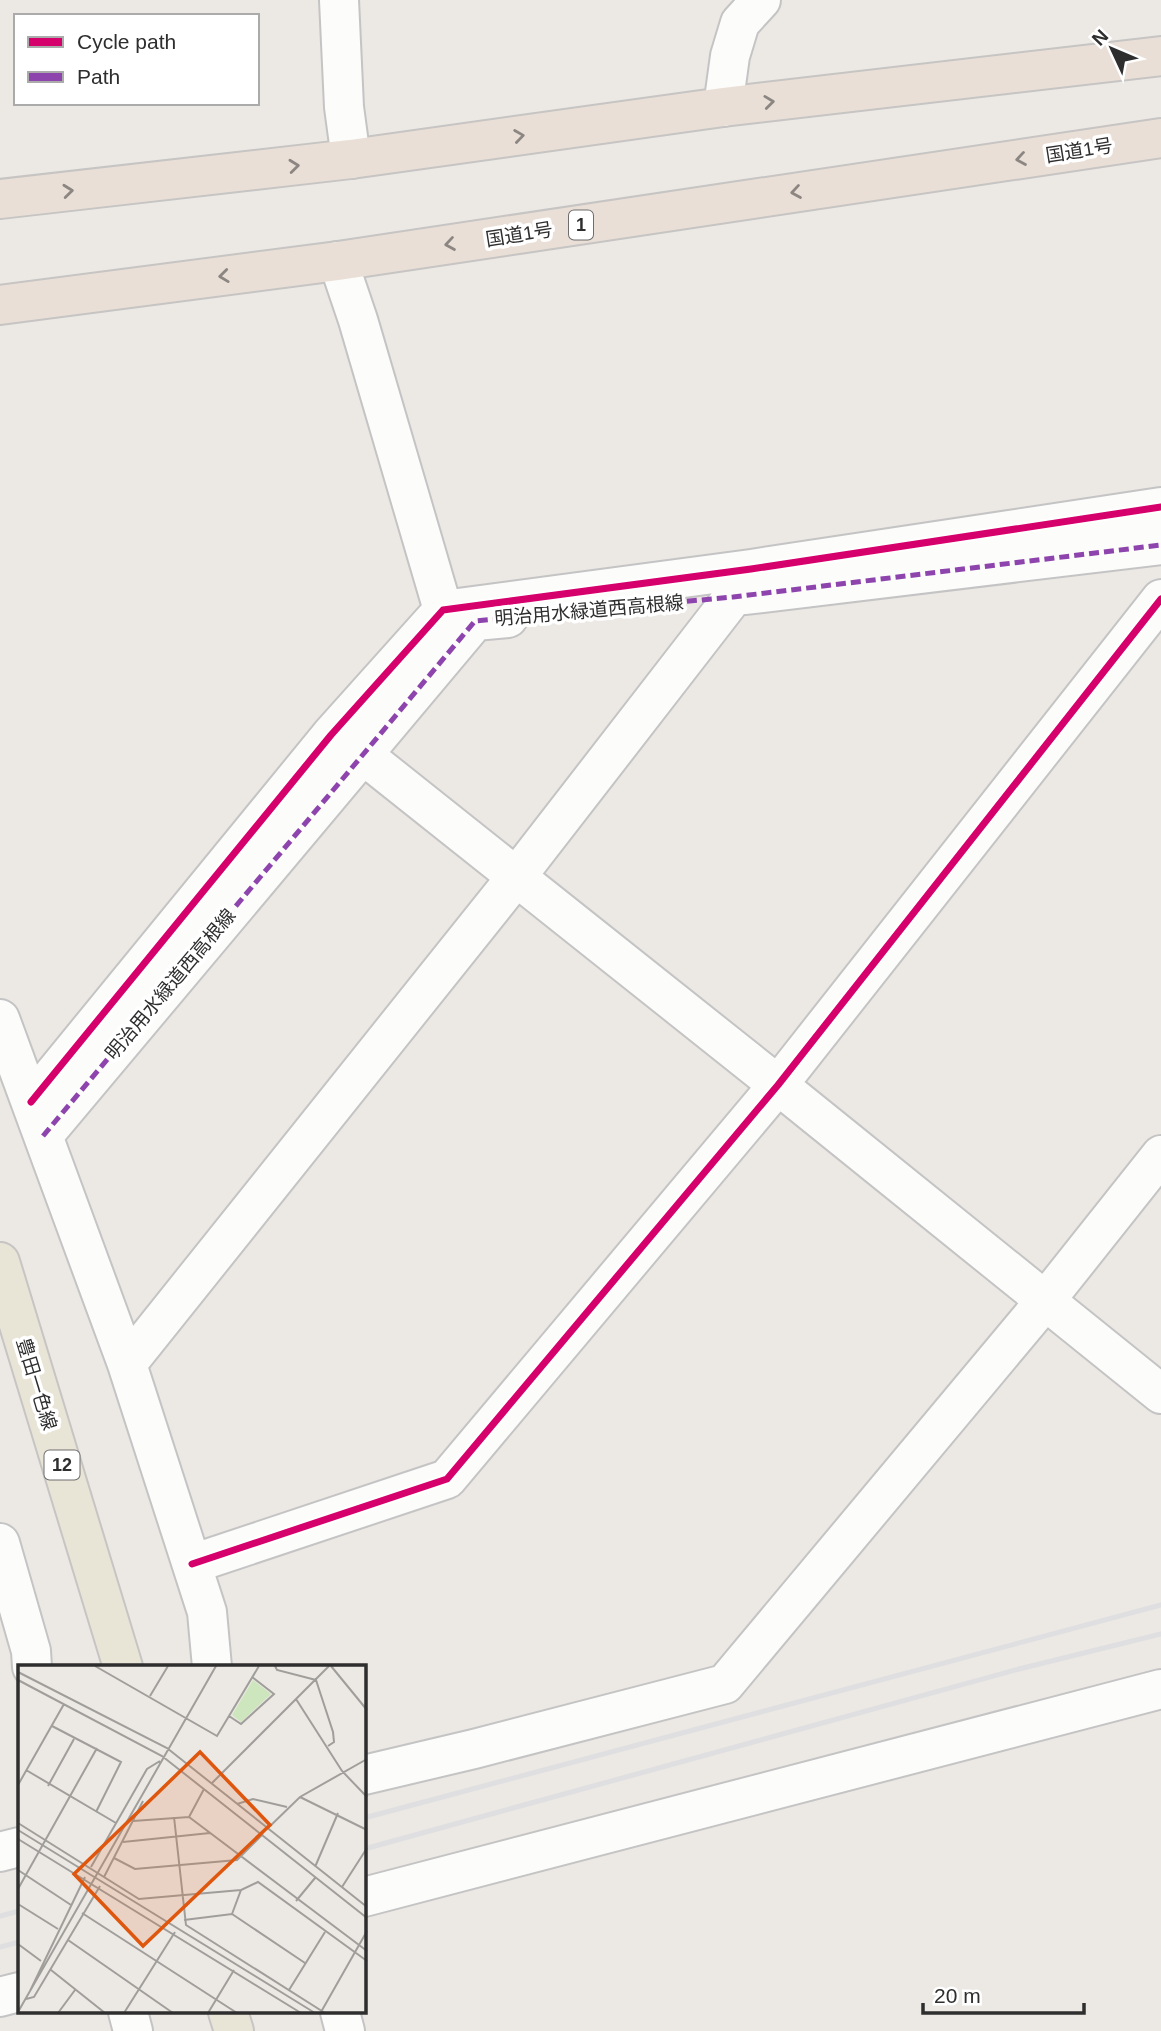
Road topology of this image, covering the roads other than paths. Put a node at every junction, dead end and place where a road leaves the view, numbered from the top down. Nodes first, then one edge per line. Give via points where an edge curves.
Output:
1 (339, 0) edge
2 (761, 0) edge
3 (1161, 56) edge
4 (723, 107) junction
5 (1161, 138) edge
6 (351, 159) junction
7 (0, 199) edge
8 (338, 261) junction
9 (0, 305) edge
10 (1161, 507) edge
11 (1161, 545) edge
12 (742, 583) junction
13 (1161, 599) edge
14 (443, 610) junction
15 (347, 744) junction
16 (517, 876) junction
17 (0, 1019) edge
18 (778, 1085) junction
19 (37, 1119) junction
20 (1161, 1155) edge
21 (0, 1262) edge
22 (1045, 1301) junction
23 (127, 1364) junction
24 (1161, 1394) edge
25 (0, 1543) edge
26 (192, 1564) junction
27 (32, 1665) edge
28 (122, 1665) edge
29 (212, 1665) edge
30 (1161, 1689) edge
31 (366, 1775) edge
32 (18, 1847) edge
33 (0, 1852) edge
34 (366, 1896) edge
35 (18, 1992) edge
36 (0, 1997) edge
37 (129, 2014) edge
38 (229, 2014) edge
39 (341, 2014) edge
40 (133, 2031) edge
41 (234, 2031) edge
42 (345, 2031) edge

1 - 6 street
2 - 4 street via 740,23
4 -> 3 highway
6 -> 4 highway
5 -> 8 highway, 国道1号 / 1
7 -> 6 highway
8 -> 9 highway, 国道1号 / 1
8 - 14 street
10 - 12 street
11 - 12 street, 明治用水緑道西高根線
12 - 14 street
12 - 15 street, 明治用水緑道西高根線 via 475,621
12 - 16 street
13 - 18 street
14 - 15 street
15 - 16 street
15 - 19 street
16 - 18 street
16 - 23 street
17 - 19 street
18 - 22 street
18 - 26 street via 447,1479
19 - 23 street
20 - 22 street
21 - 28 main road, 豊田一色線 / 12
22 - 24 street
22 - 31 street via 725,1684
23 - 26 street
25 - 27 street
26 - 29 street via 207,1612
30 - 34 street
32 - 33 street
35 - 36 street
37 - 40 street
38 - 41 main road
39 - 42 street

